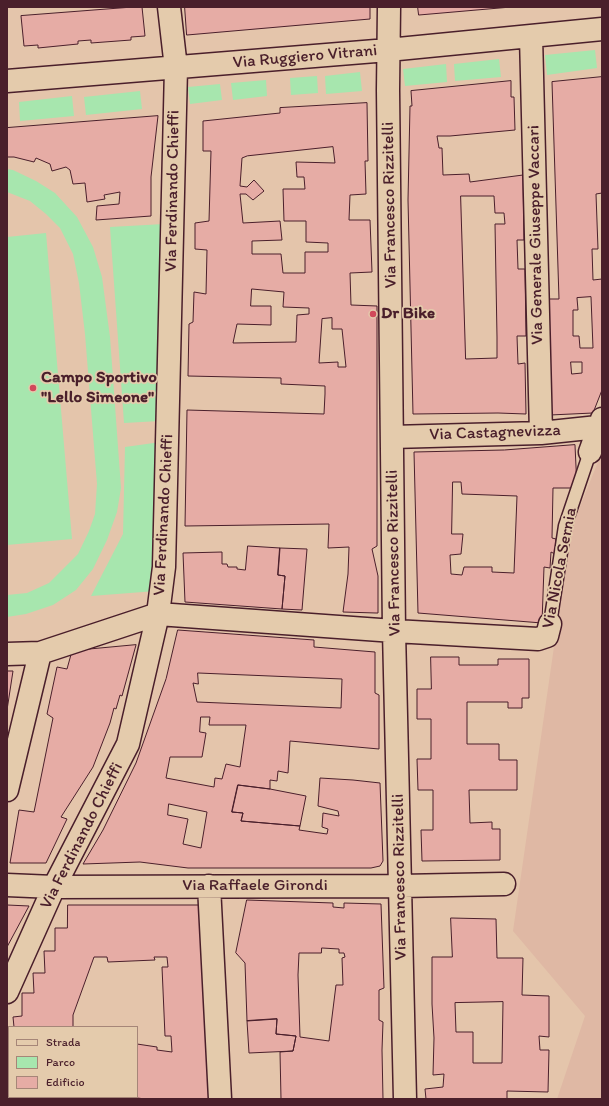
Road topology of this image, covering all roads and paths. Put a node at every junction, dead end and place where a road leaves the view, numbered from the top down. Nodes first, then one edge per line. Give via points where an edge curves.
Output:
1 (169, 7) edge
2 (388, 7) edge
3 (602, 29) edge
4 (531, 36) junction
5 (388, 50) junction
6 (176, 68) junction
7 (7, 77) edge
8 (7, 81) edge
9 (600, 423) edge
10 (541, 433) junction
11 (392, 437) junction
12 (590, 452) joint
13 (158, 614) junction
14 (550, 624) joint
15 (394, 631) junction
16 (40, 653) junction
17 (7, 654) edge
18 (7, 790) edge
19 (504, 884) dead end
20 (7, 886) edge
21 (209, 886) junction
22 (400, 886) junction
23 (54, 887) junction
24 (7, 992) edge
25 (220, 1099) edge
26 (405, 1099) edge

1 - 6 street, Via Ferdinando Chieffi
2 - 5 street, Via Francesco Rizzitelli
3 - 4 street, Via Ruggiero Vitrani
4 - 5 street, Via Ruggiero Vitrani
4 - 10 street, Via Generale Giuseppe Vaccari
5 - 6 street, Via Ruggiero Vitrani
5 - 11 street, Via Francesco Rizzitelli
6 - 8 street, Via Ruggiero Vitrani
6 - 13 street, Via Ferdinando Chieffi via 164,568
7 - 8 street
9 - 10 street, Via Castagnevizza
9 - 12 street, Via Nicola Sernia
10 - 11 street, Via Castagnevizza
11 - 15 street, Via Francesco Rizzitelli
12 - 14 lane, Via Nicola Sernia via 565,526
13 - 15 street, Via Nicola Sernia
13 - 16 street
13 - 23 street, Via Ferdinando Chieffi via 128,744
14 - 15 street, Via Nicola Sernia via 547,636 538,639
15 - 22 street, Via Francesco Rizzitelli
16 - 17 street
16 - 18 street
19 - 22 street, Via Raffaele Girondi
20 - 23 street, Via Raffaele Girondi
21 - 22 street, Via Raffaele Girondi
21 - 23 street, Via Raffaele Girondi
21 - 25 street
22 - 26 street, Via Francesco Rizzitelli
23 - 24 street, Via Ferdinando Chieffi

